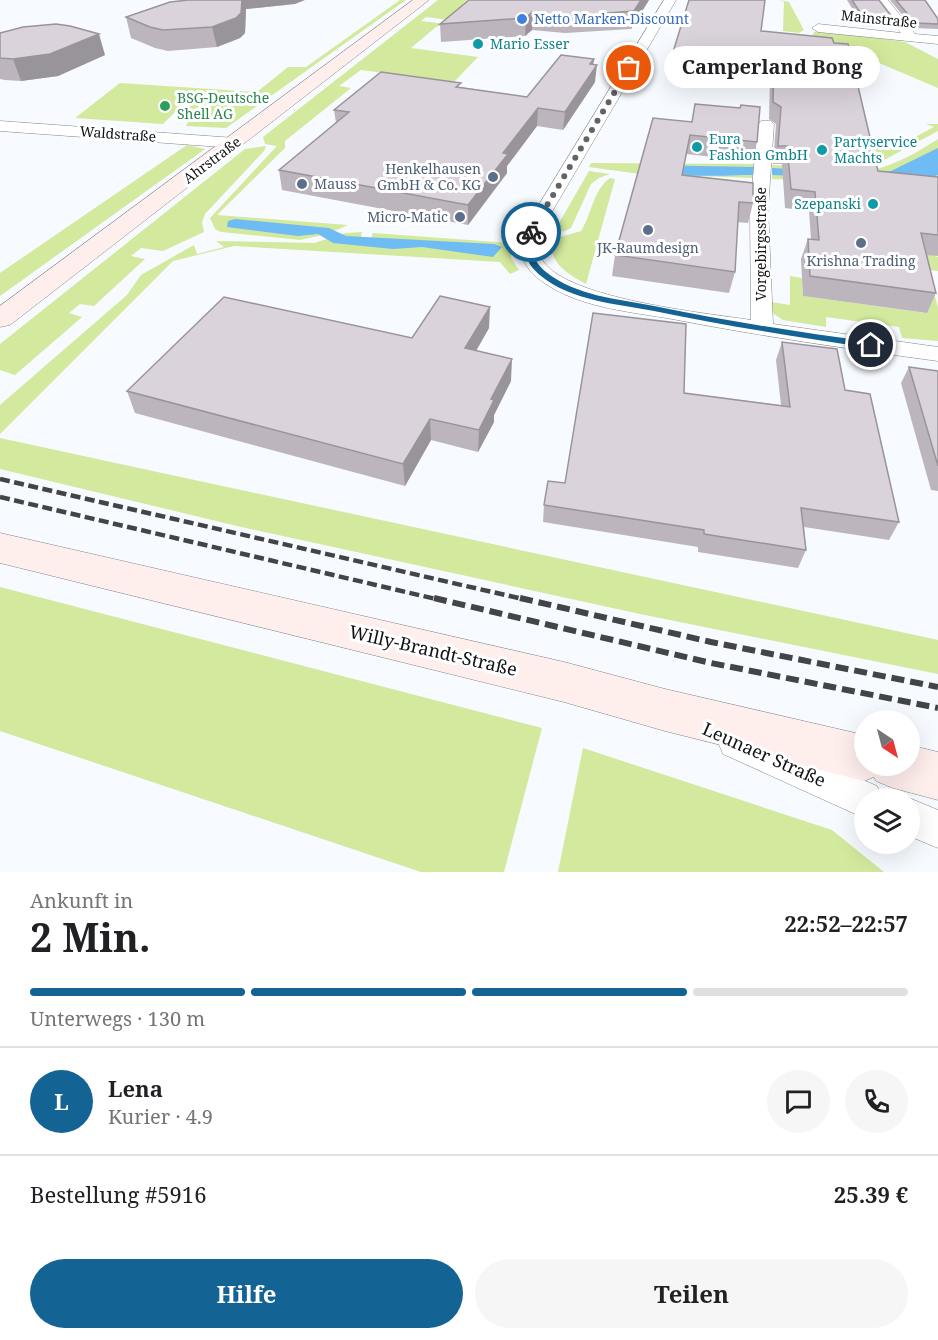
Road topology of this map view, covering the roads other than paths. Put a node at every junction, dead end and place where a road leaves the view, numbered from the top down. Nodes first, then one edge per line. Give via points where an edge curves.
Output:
1 (422, 0) edge
2 (670, 0) edge
3 (882, 0) edge
4 (818, 28) dead end
5 (918, 38) junction
6 (938, 40) edge
7 (938, 53) edge
8 (766, 124) dead end
9 (0, 126) edge
10 (235, 143) junction
11 (0, 319) edge
12 (762, 329) junction
13 (938, 354) edge
14 (0, 548) edge
15 (664, 710) junction
16 (854, 756) edge
17 (920, 772) edge
18 (938, 776) edge
19 (854, 795) edge
20 (920, 821) edge
21 (938, 828) edge

1 - 10 main road, Ahrstraße
2 - 12 street via 530,234 528,252 544,274 587,295
3 - 5 street
4 - 5 street, Mainstraße
5 - 6 street, Mainstraße
5 - 7 street
8 - 12 street, Vorgebirgsstraße via 759,209
9 - 10 street, Waldstraße
10 - 11 main road, Ahrstraße
12 - 13 street
14 - 15 main road, Willy-Brandt-Straße via 564,682
15 - 16 main road, Willy-Brandt-Straße
15 - 19 street, Leunaer Straße
17 - 18 main road
20 - 21 street

